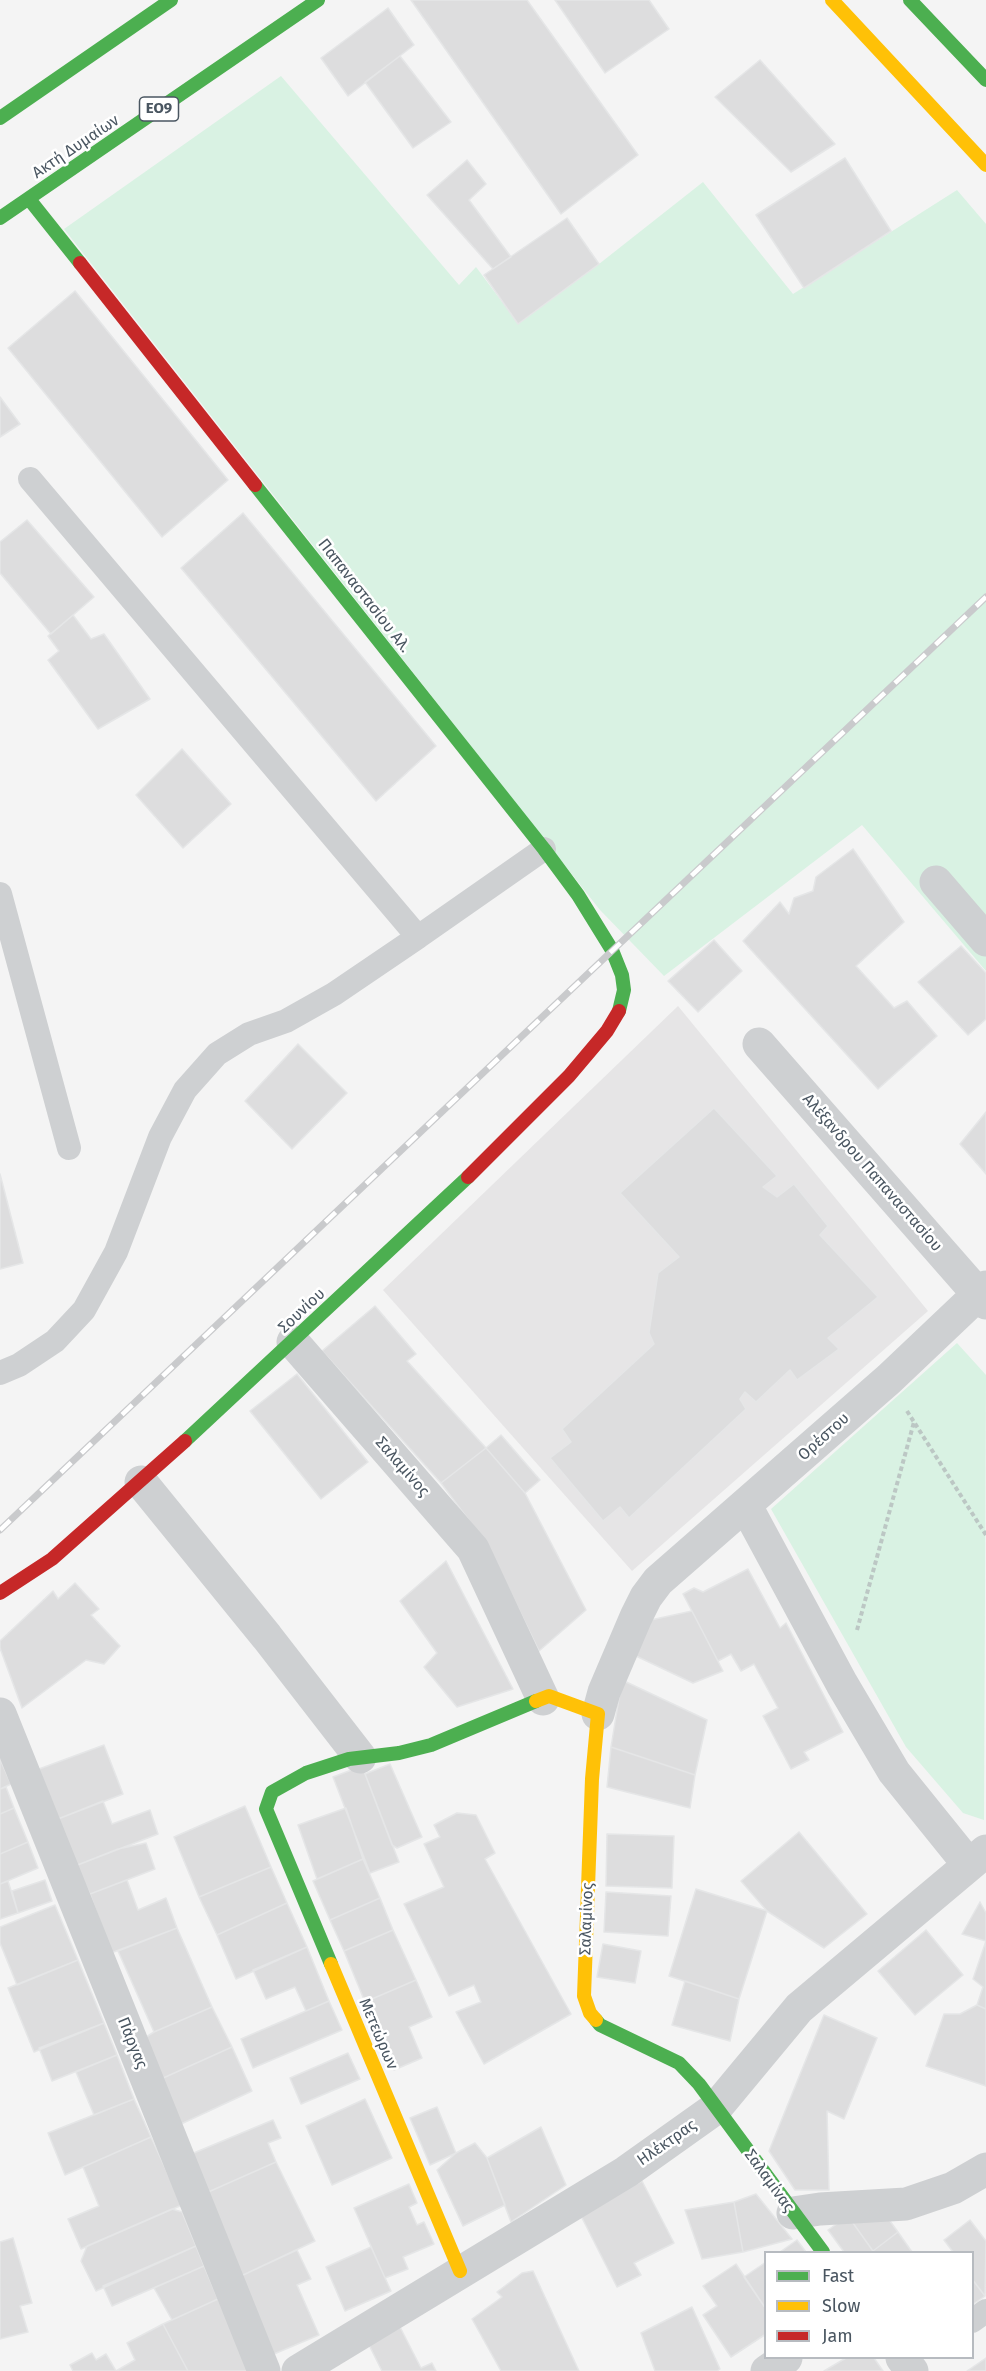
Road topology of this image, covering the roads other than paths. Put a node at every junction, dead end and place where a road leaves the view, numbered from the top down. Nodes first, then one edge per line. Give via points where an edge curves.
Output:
1 (171, 0) edge
2 (318, 0) edge
3 (832, 0) edge
4 (910, 0) edge
5 (986, 80) edge
6 (0, 118) edge
7 (986, 165) edge
8 (28, 200) junction
9 (0, 218) edge
10 (30, 480) dead end
11 (544, 849) junction
12 (936, 882) dead end
13 (0, 894) edge
14 (418, 937) junction
15 (986, 940) edge
16 (607, 1031) joint
17 (759, 1044) dead end
18 (69, 1148) dead end
19 (984, 1295) edge
20 (293, 1342) junction
21 (0, 1373) edge
22 (141, 1482) junction
23 (746, 1506) junction
24 (0, 1593) edge
25 (546, 1698) junction
26 (0, 1714) edge
27 (598, 1714) junction
28 (360, 1757) junction
29 (978, 1858) edge
30 (716, 2108) junction
31 (986, 2169) edge
32 (793, 2213) junction
33 (822, 2251) edge
34 (460, 2271) junction
35 (785, 2359) edge
36 (264, 2371) edge
37 (298, 2371) edge
38 (767, 2371) edge

1 - 6 street
2 - 8 street, Ακτή Δυμαίων / ΕΟ9
3 - 7 street
4 - 5 street
8 - 9 street, Ακτή Δυμαίων / ΕΟ9
8 - 11 street, Παπαναστασίου Αλ.
10 - 14 lane
11 - 14 lane
11 - 16 street, Παπαναστασίου Αλ. via 578,895 619,967 624,993
12 - 15 street
13 - 18 lane
14 - 21 lane via 334,994 286,1021 249,1034 217,1054 185,1090 160,1137 116,1252 84,1310 55,1341
16 - 20 street, Σουνίου via 504,1143
17 - 19 street, Αλέξανδρου Παπαναστασίου
19 - 23 street, Ορέστου
20 - 22 street, Σουνίου
20 - 25 street, Σαλαμίνος via 473,1549
22 - 24 street, Σουνίου via 52,1559
22 - 28 street
23 - 27 street, Ορέστου via 658,1581 636,1617
23 - 29 street via 894,1772
25 - 27 street
25 - 28 street via 431,1745
26 - 36 street, Πάργας
27 - 30 street, Σαλαμίνος via 584,1996 600,2025 679,2063
28 - 34 street, Μετεώρων via 296,1778 272,1792 266,1809
29 - 30 street, Ηλέκτρας via 799,2008
30 - 32 street, Σαλαμίνας
30 - 34 street, Ηλέκτρας via 626,2172
31 - 32 street via 953,2188 906,2204
32 - 33 street, Σαλαμίνας
34 - 37 street, Ηλέκτρας
35 - 38 street

